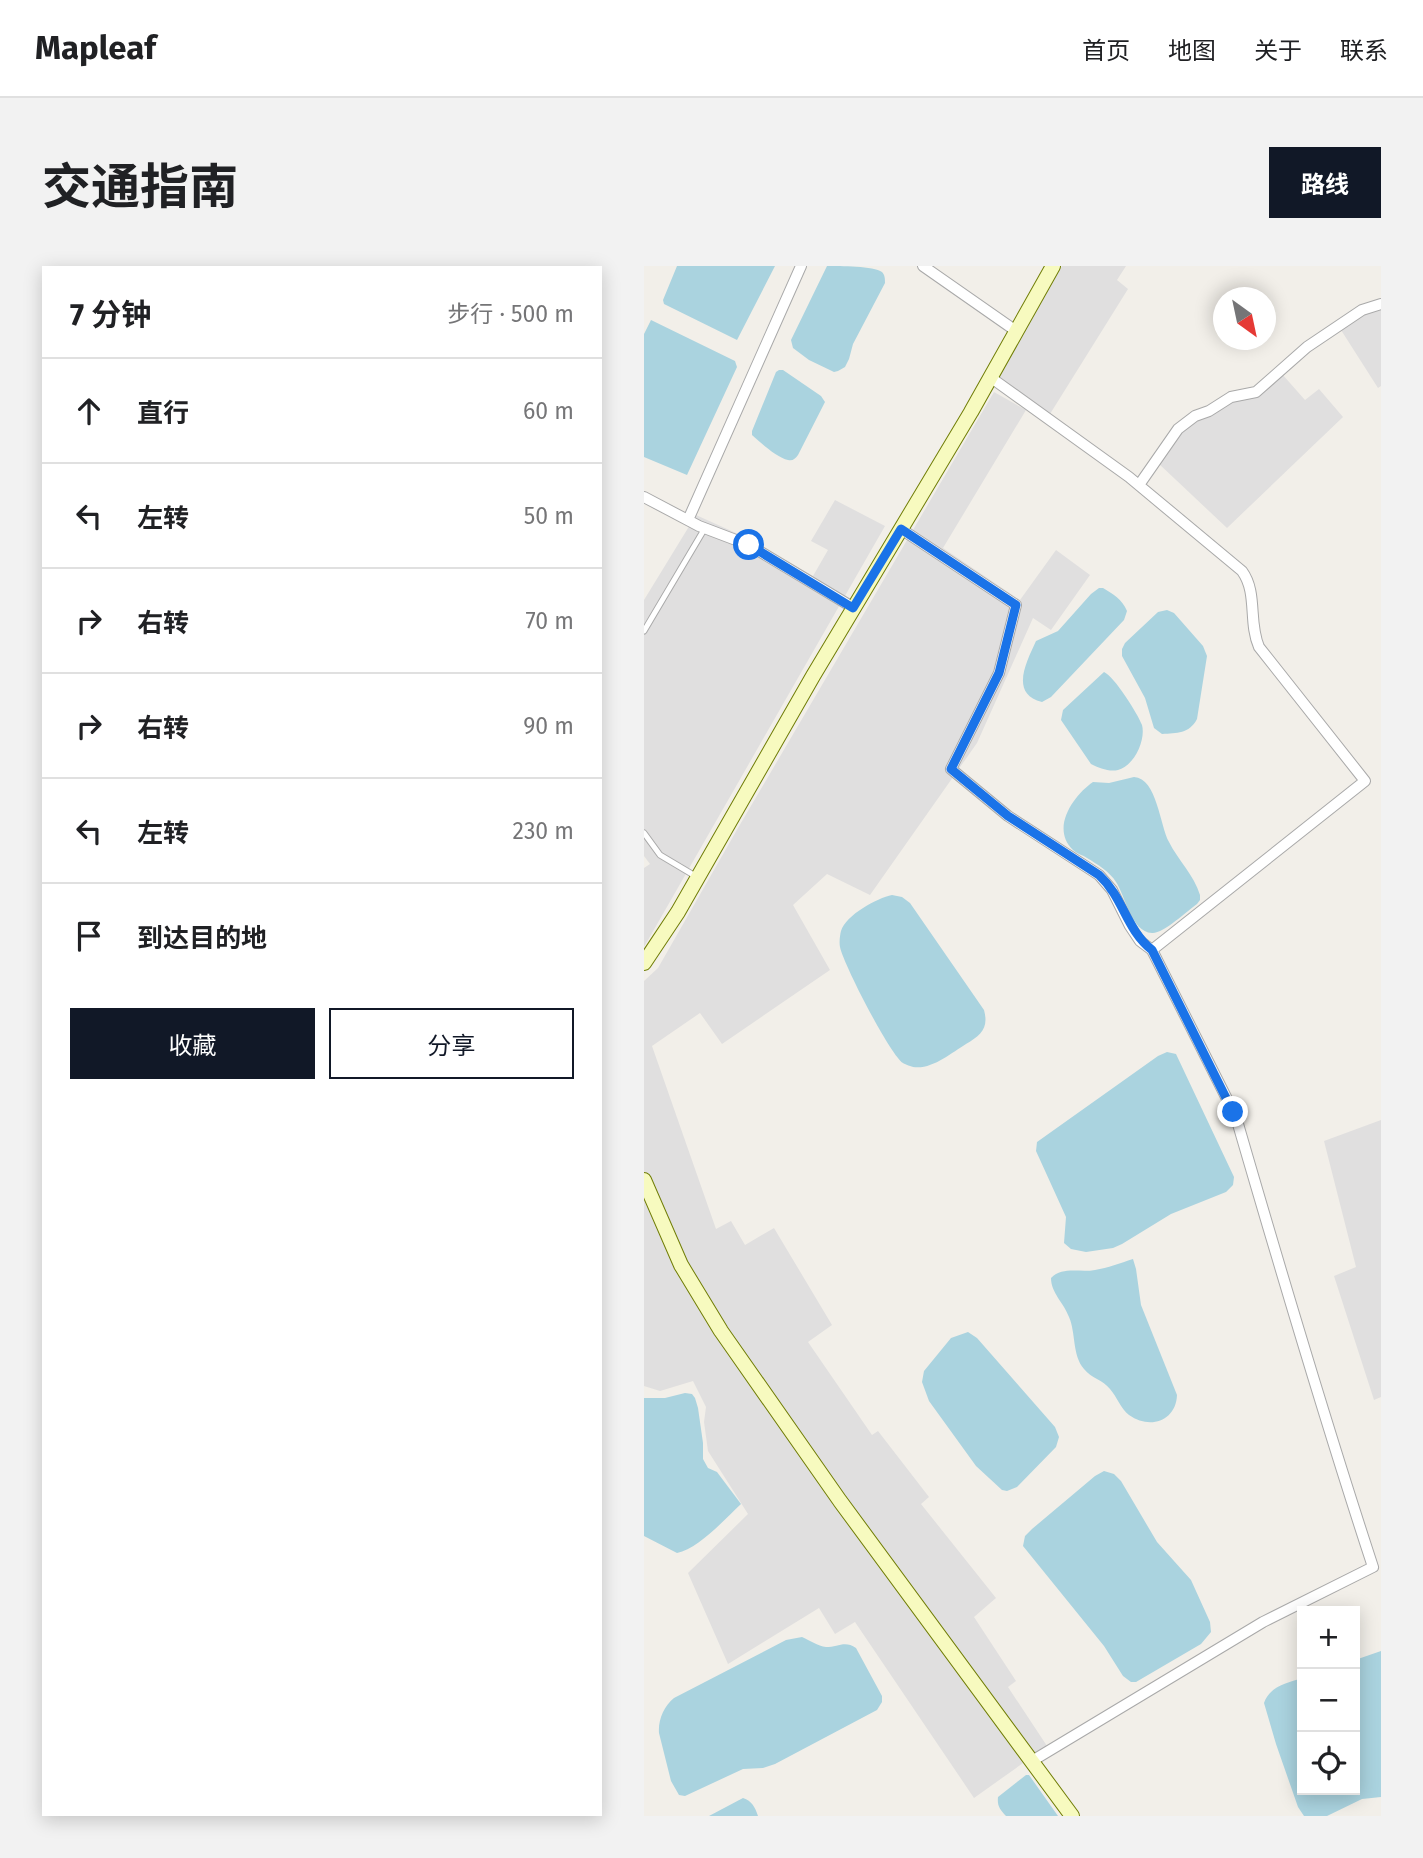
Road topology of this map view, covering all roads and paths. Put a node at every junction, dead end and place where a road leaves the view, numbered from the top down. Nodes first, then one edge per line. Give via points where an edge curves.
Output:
1 (802, 266) edge
2 (923, 266) edge
3 (1053, 266) edge
4 (1381, 304) edge
5 (1016, 331) junction
6 (990, 377) junction
7 (1139, 485) junction
8 (644, 496) edge
9 (688, 520) junction
10 (705, 528) junction
11 (901, 529) junction
12 (853, 608) junction
13 (644, 631) edge
14 (644, 834) edge
15 (698, 878) junction
16 (1152, 950) junction
17 (644, 963) edge
18 (644, 1180) edge
19 (1377, 1566) edge
20 (1032, 1761) junction
21 (1072, 1816) edge

1 - 9 street
2 - 5 street
3 - 5 street
4 - 7 street via 1362,310 1307,347 1256,392 1231,397 1186,422
5 - 6 street
6 - 7 street
6 - 11 street
7 - 16 street via 1242,572 1250,586 1259,647 1365,781
8 - 9 street
9 - 10 street
10 - 12 street via 749,545
10 - 13 lane
11 - 12 street
11 - 16 street via 1016,605 999,673 951,769 1008,816 1099,875 1140,941
12 - 15 street
14 - 15 lane via 660,855
15 - 17 street
16 - 19 street via 1238,1124 1330,1436
18 - 20 street via 681,1265 721,1331
19 - 20 street via 1263,1622
20 - 21 street

